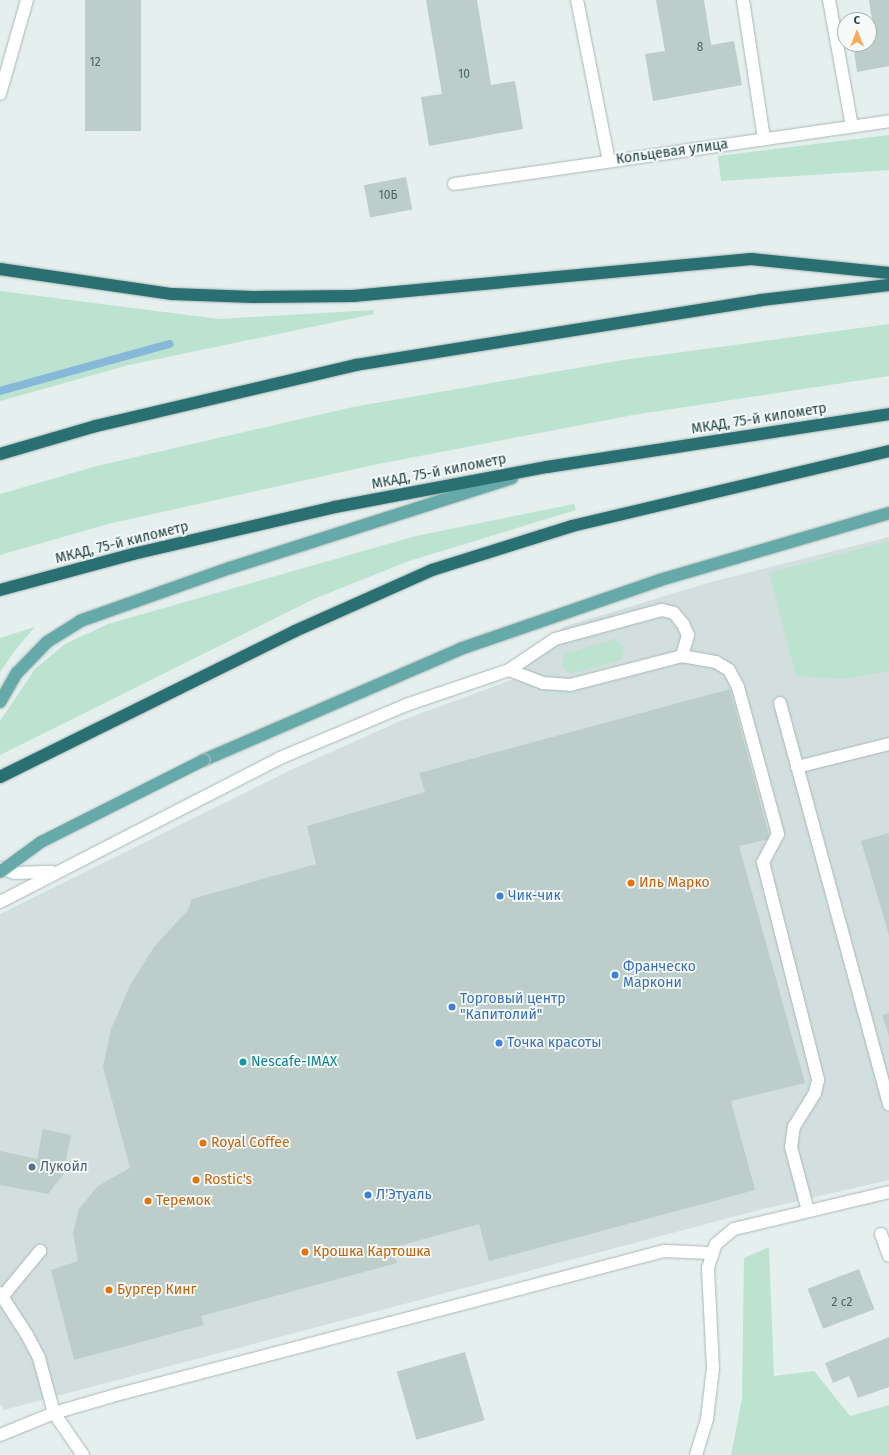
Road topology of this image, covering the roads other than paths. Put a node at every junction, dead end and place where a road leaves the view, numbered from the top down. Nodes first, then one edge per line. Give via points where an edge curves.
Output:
1 (27, 0) edge
2 (577, 0) edge
3 (742, 0) edge
4 (829, 0) edge
5 (0, 94) edge
6 (889, 120) edge
7 (852, 126) junction
8 (764, 138) junction
9 (610, 161) junction
10 (454, 184) dead end
11 (0, 269) edge
12 (889, 273) edge
13 (889, 285) edge
14 (889, 414) edge
15 (889, 452) edge
16 (0, 454) edge
17 (547, 466) junction
18 (889, 513) edge
19 (0, 590) edge
20 (682, 656) junction
21 (509, 670) junction
22 (0, 702) edge
23 (780, 703) dead end
24 (889, 744) edge
25 (797, 767) junction
26 (0, 776) edge
27 (0, 868) edge
28 (0, 872) edge
29 (56, 872) junction
30 (0, 902) edge
31 (889, 1104) edge
32 (889, 1192) edge
33 (808, 1211) junction
34 (881, 1234) dead end
35 (40, 1251) dead end
36 (710, 1253) junction
37 (889, 1256) edge
38 (1, 1295) edge
39 (54, 1413) junction
40 (0, 1435) edge
41 (82, 1455) edge
42 (696, 1455) edge

1 - 5 street
2 - 9 street
3 - 8 street
4 - 7 street
6 - 7 street, Кольцевая улица
7 - 8 street, Кольцевая улица
8 - 9 street, Кольцевая улица
9 - 10 street, Кольцевая улица
11 - 12 highway via 172,294 253,297 354,296 751,259
13 - 16 highway via 761,300 356,365 96,426
14 - 17 highway, МКАД, 75-й километр
15 - 26 highway via 572,526 432,570 295,631
17 - 19 highway, МКАД, 75-й километр via 335,507 133,554
17 - 22 main road via 230,568 80,621 47,642 18,673
18 - 28 main road, bridge via 660,580 460,649 126,797 41,842
20 - 21 street via 570,685 543,683
20 - 21 street via 688,635 674,613 662,610 555,639
20 - 33 street via 716,662 729,670 738,687 778,834 763,862 818,1080 815,1093 794,1126 790,1147
21 - 29 street via 406,705 280,758
23 - 25 street
24 - 25 street
25 - 31 street
27 - 29 street via 15,873
29 - 30 street
32 - 33 street
33 - 36 street via 734,1229 723,1236
34 - 37 street
35 - 38 street
36 - 39 street via 664,1251
36 - 42 street via 708,1268 713,1368 707,1419
38 - 39 street via 28,1334 39,1358
39 - 40 street
39 - 41 street

